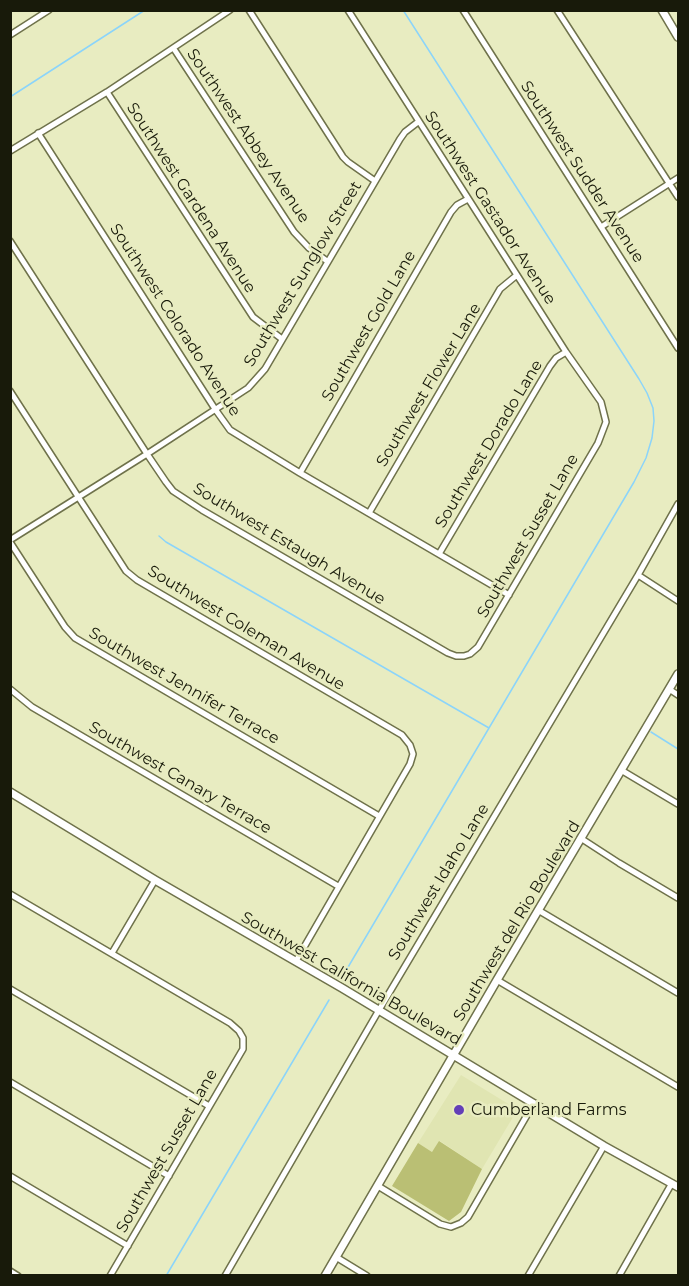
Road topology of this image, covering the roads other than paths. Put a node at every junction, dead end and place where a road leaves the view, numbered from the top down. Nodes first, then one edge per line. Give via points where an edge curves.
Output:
1 (50, 10) edge
2 (230, 10) edge
3 (249, 10) edge
4 (348, 10) edge
5 (557, 10) edge
6 (662, 10) edge
7 (467, 12) edge
8 (10, 35) edge
9 (678, 37) edge
10 (174, 49) junction
11 (107, 92) junction
12 (418, 122) junction
13 (38, 133) junction
14 (10, 151) edge
15 (678, 177) edge
16 (375, 182) junction
17 (670, 183) junction
18 (678, 197) edge
19 (468, 199) junction
20 (601, 228) junction
21 (10, 241) edge
22 (327, 261) junction
23 (518, 276) junction
24 (282, 339) junction
25 (678, 348) edge
26 (566, 352) junction
27 (10, 391) edge
28 (215, 409) junction
29 (606, 422) joint
30 (147, 454) junction
31 (300, 473) junction
32 (78, 496) junction
33 (678, 504) edge
34 (369, 513) junction
35 (10, 541) edge
36 (439, 554) junction
37 (638, 575) junction
38 (509, 595) junction
39 (678, 601) edge
40 (464, 656) joint
41 (678, 674) edge
42 (10, 689) edge
43 (669, 689) junction
44 (678, 695) edge
45 (621, 770) junction
46 (10, 792) edge
47 (678, 804) edge
48 (379, 816) junction
49 (582, 839) junction
50 (155, 880) junction
51 (338, 886) junction
52 (10, 894) edge
53 (678, 898) edge
54 (538, 910) junction
55 (112, 953) junction
56 (296, 961) junction
57 (497, 980) junction
58 (10, 989) edge
59 (678, 993) edge
60 (379, 1010) junction
61 (454, 1055) junction
62 (10, 1082) edge
63 (678, 1087) edge
64 (534, 1103) junction
65 (209, 1106) junction
66 (604, 1146) junction
67 (10, 1176) edge
68 (169, 1176) junction
69 (675, 1185) edge
70 (378, 1186) junction
71 (128, 1246) junction
72 (336, 1257) junction
73 (10, 1271) edge
74 (18, 1275) edge
75 (110, 1275) edge
76 (225, 1275) edge
77 (325, 1275) edge
78 (367, 1275) edge
79 (528, 1275) edge
80 (619, 1275) edge

1 - 8 street
2 - 10 street
3 - 16 street via 343,157
4 - 12 street, Southwest Gastador Avenue
5 - 17 street
6 - 9 street
7 - 20 street, Southwest Sudder Avenue
10 - 11 street
10 - 22 street, Southwest Abbey Avenue via 294,232
11 - 13 street
11 - 24 street, Southwest Gardena Avenue via 253,317
12 - 16 street, Southwest Sunglow Street via 405,132
12 - 19 street, Southwest Gastador Avenue
13 - 14 street
13 - 28 street, Southwest Colorado Avenue
15 - 17 street
16 - 22 street, Southwest Sunglow Street
17 - 18 street
17 - 20 street
19 - 23 street, Southwest Gastador Avenue
19 - 31 street, Southwest Gold Lane via 451,212
20 - 25 street, Southwest Sudder Avenue
21 - 30 street, Southwest Estaugh Avenue
22 - 24 street, Southwest Sunglow Street
23 - 26 street, Southwest Gastador Avenue
23 - 34 street, Southwest Flower Lane via 500,290
24 - 28 street, Southwest Sunglow Street via 265,369 248,388
26 - 29 street, Southwest Gastador Avenue via 600,402
26 - 36 street, Southwest Dorado Lane via 550,366
27 - 32 street, Southwest Coleman Avenue
28 - 30 street, Southwest Sunglow Street
28 - 31 street, Southwest Colorado Avenue via 230,430
29 - 38 street, Southwest Susset Lane via 598,443
30 - 32 street, Southwest Sunglow Street
30 - 40 street, Southwest Estaugh Avenue via 166,482 185,499 448,654
31 - 34 street, Southwest Colorado Avenue
32 - 35 street, Southwest Sunglow Street
32 - 48 street, Southwest Coleman Avenue via 126,571 137,580 402,735 410,745 410,764
33 - 37 street, Southwest Idaho Lane
34 - 36 street, Southwest Colorado Avenue
35 - 48 street, Southwest Jennifer Terrace via 75,638
36 - 38 street, Southwest Colorado Avenue
37 - 39 street
37 - 60 street, Southwest Idaho Lane
38 - 40 street, Southwest Susset Lane via 478,647
41 - 43 street, Southwest del Rio Boulevard
42 - 51 street, Southwest Canary Terrace via 32,707
43 - 44 street
43 - 45 street, Southwest del Rio Boulevard
45 - 47 street
45 - 49 street, Southwest del Rio Boulevard
46 - 50 street, Southwest California Boulevard
48 - 51 street
49 - 53 street
49 - 54 street, Southwest del Rio Boulevard
50 - 55 street
50 - 56 street, Southwest California Boulevard
51 - 56 street
52 - 55 street
54 - 57 street, Southwest del Rio Boulevard
54 - 59 street
55 - 65 street, Southwest Susset Lane via 239,1031 243,1049
56 - 60 street, Southwest California Boulevard
57 - 61 street, Southwest del Rio Boulevard
57 - 63 street
58 - 65 street
60 - 61 street, Southwest California Boulevard
60 - 76 street, Southwest Idaho Lane
61 - 64 street, Southwest California Boulevard
61 - 70 street, Southwest del Rio Boulevard
62 - 68 street
64 - 66 street, Southwest California Boulevard
64 - 70 street via 461,1223 451,1227 440,1224
65 - 68 street, Southwest Susset Lane
66 - 69 street, Southwest California Boulevard
66 - 79 street
67 - 71 street
68 - 71 street, Southwest Susset Lane
69 - 80 street
70 - 72 street, Southwest del Rio Boulevard
71 - 75 street, Southwest Susset Lane
72 - 77 street, Southwest del Rio Boulevard
72 - 78 street
73 - 74 street

